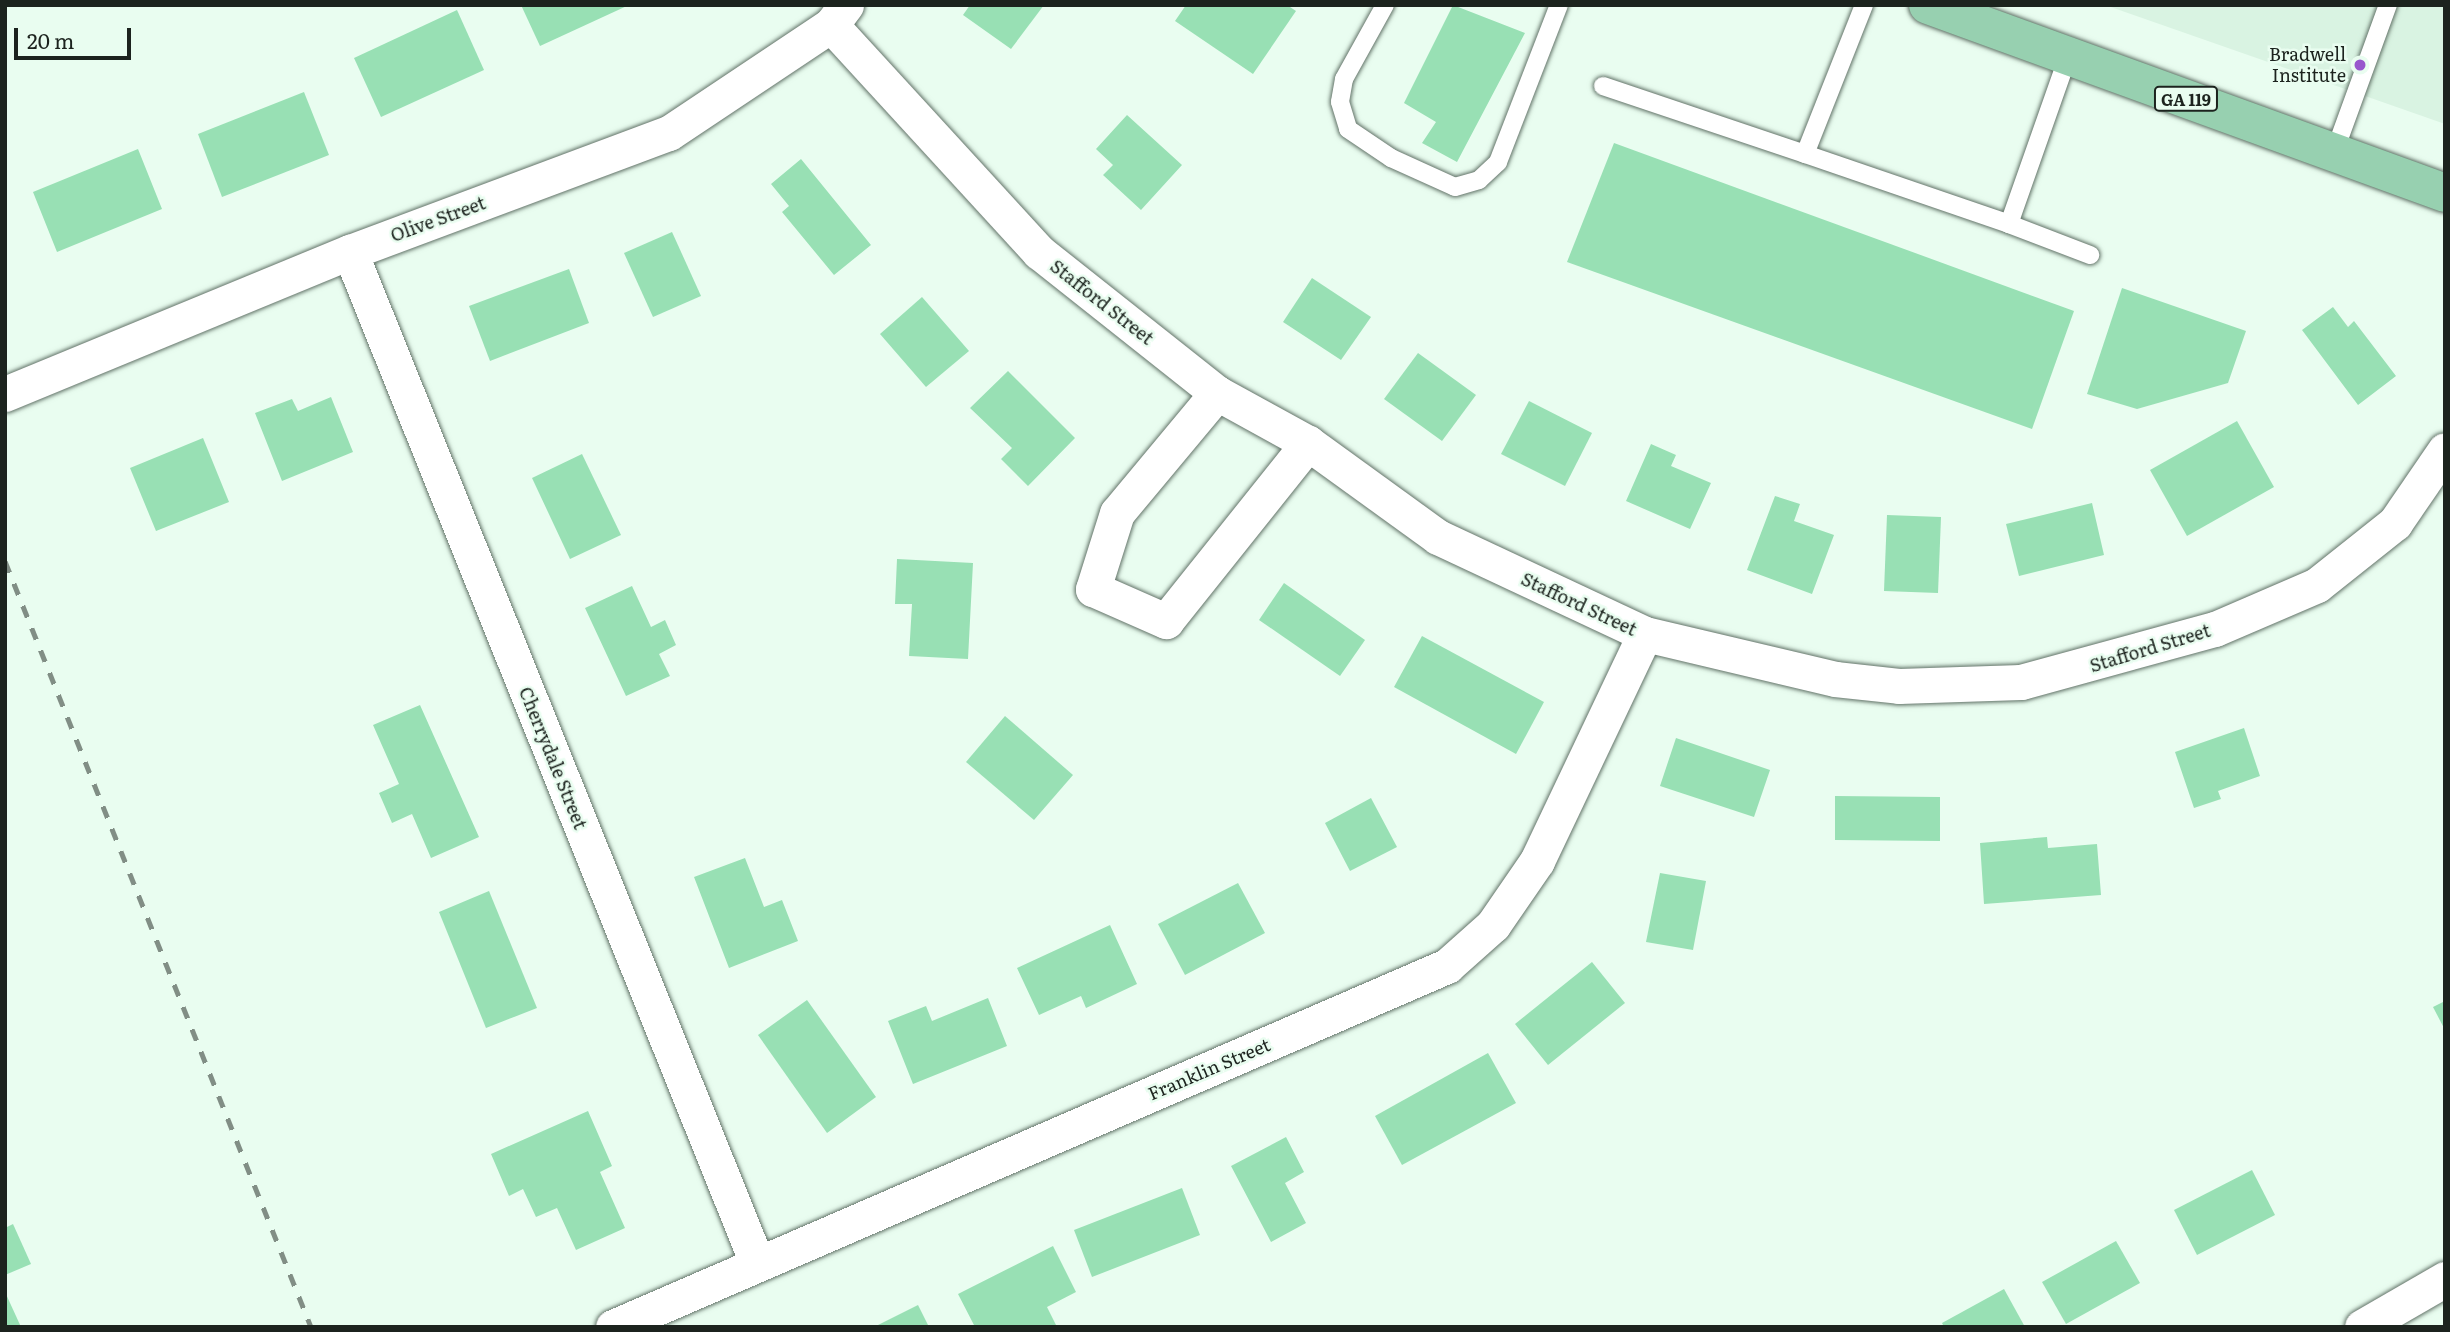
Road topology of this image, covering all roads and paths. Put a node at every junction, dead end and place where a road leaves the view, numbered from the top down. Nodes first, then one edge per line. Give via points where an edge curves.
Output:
1 (1385, 5) edge
2 (1559, 5) edge
3 (1864, 5) edge
4 (1928, 5) edge
5 (2388, 5) edge
6 (839, 15) edge
7 (2068, 56) junction
8 (1602, 86) dead end
9 (2334, 153) junction
10 (1805, 154) junction
11 (2445, 193) edge
12 (2009, 224) junction
13 (350, 252) junction
14 (2091, 255) dead end
15 (1217, 393) junction
16 (5, 394) edge
17 (1308, 443) junction
18 (2445, 450) edge
19 (1644, 634) junction
20 (757, 1263) junction
21 (2445, 1279) edge
22 (613, 1327) edge
23 (2362, 1327) edge

1 - 2 lane via 1345,79 1340,102 1348,129 1391,158 1455,187 1479,180 1498,162
3 - 10 lane
4 - 7 main road, GA 119
5 - 9 lane
6 - 13 street, Olive Street via 669,133
6 - 15 street, Stafford Street via 1039,252
7 - 9 main road, GA 119
7 - 12 lane
8 - 10 lane
9 - 11 main road, GA 119
10 - 12 lane
12 - 14 lane
13 - 16 street, Olive Street
13 - 20 street, Cherrydale Street
15 - 17 street, Stafford Street
15 - 17 street via 1117,513 1093,589 1166,621
17 - 19 street, Stafford Street via 1438,537
18 - 19 street, Stafford Street via 2395,523 2317,585 2215,629 2034,679 1957,686 1835,679
19 - 20 street, Franklin Street via 1537,862 1493,925 1447,966
20 - 22 street, Franklin Street
21 - 23 street

